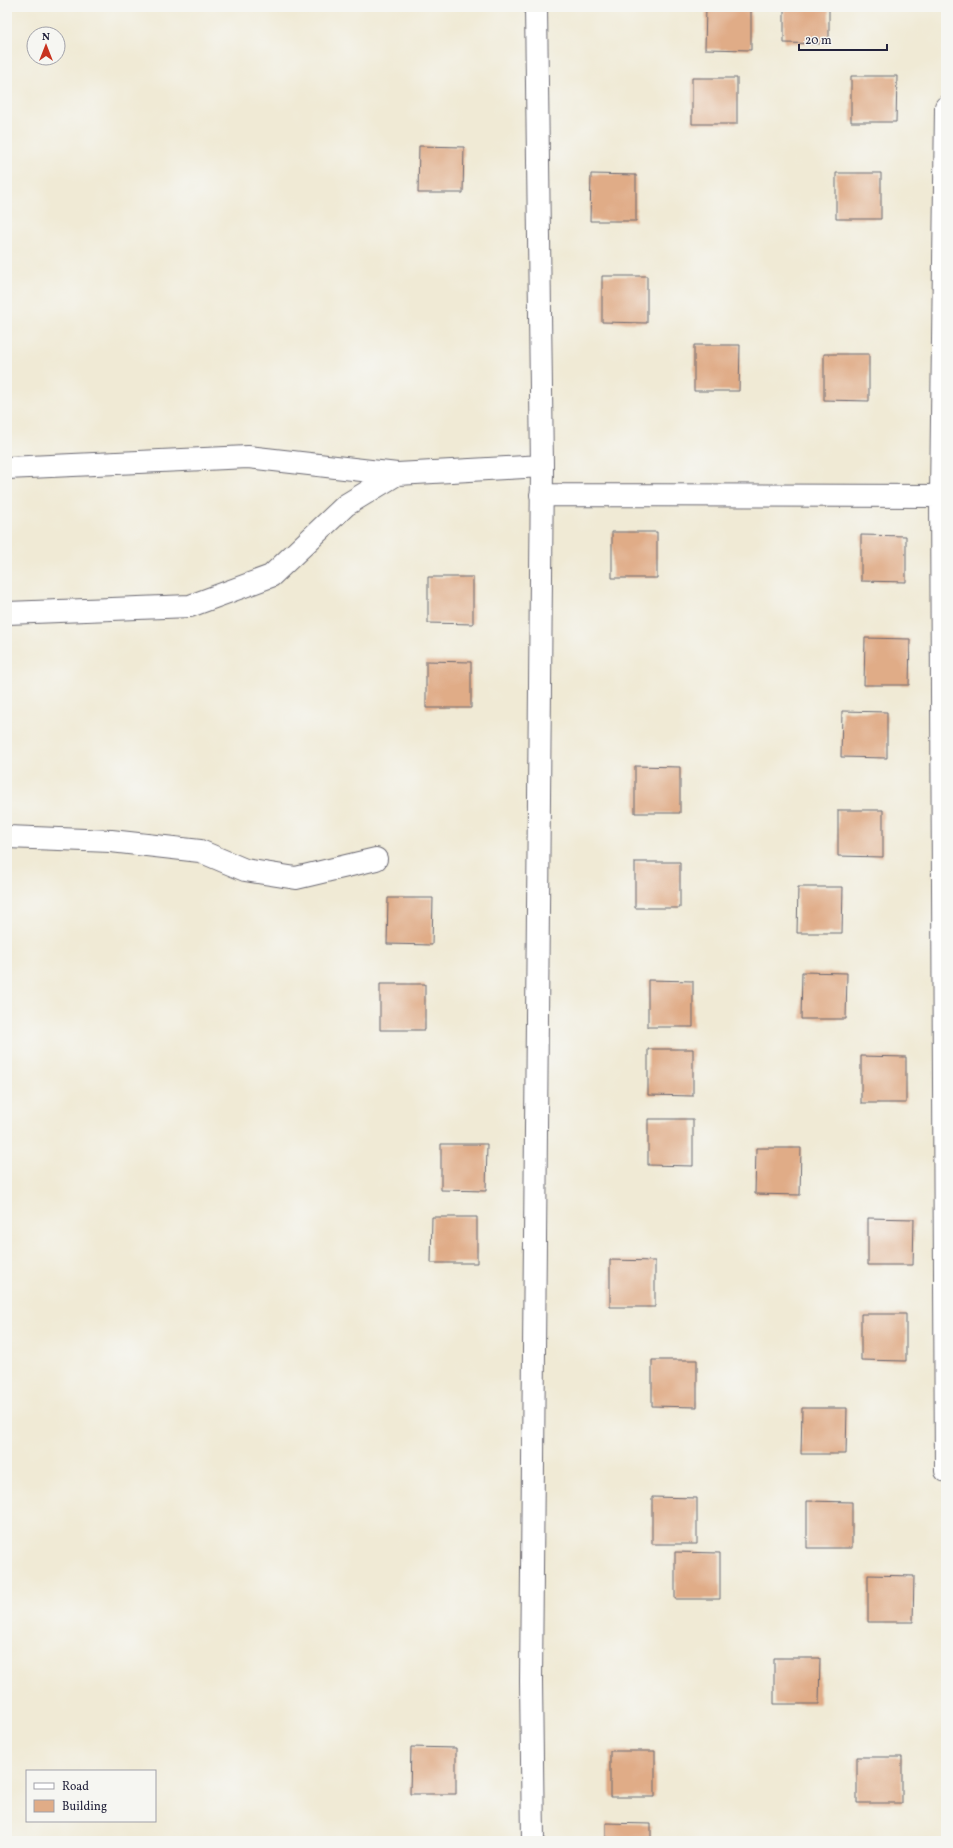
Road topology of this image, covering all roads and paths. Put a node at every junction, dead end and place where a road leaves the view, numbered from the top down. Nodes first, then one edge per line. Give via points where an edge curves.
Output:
1 (536, 7) edge
2 (946, 107) edge
3 (542, 466) junction
4 (7, 468) edge
5 (397, 474) junction
6 (541, 495) junction
7 (943, 496) edge
8 (7, 613) edge
9 (7, 837) edge
10 (376, 859) dead end
11 (946, 1471) edge
12 (533, 1841) edge

1 - 3 street
2 - 7 street
3 - 5 street
3 - 6 street
4 - 5 street via 248,457
5 - 8 street via 346,505 271,576 190,606
6 - 7 street
6 - 12 street via 531,1665
7 - 11 street
9 - 10 street via 112,841 200,851 245,870 296,878

